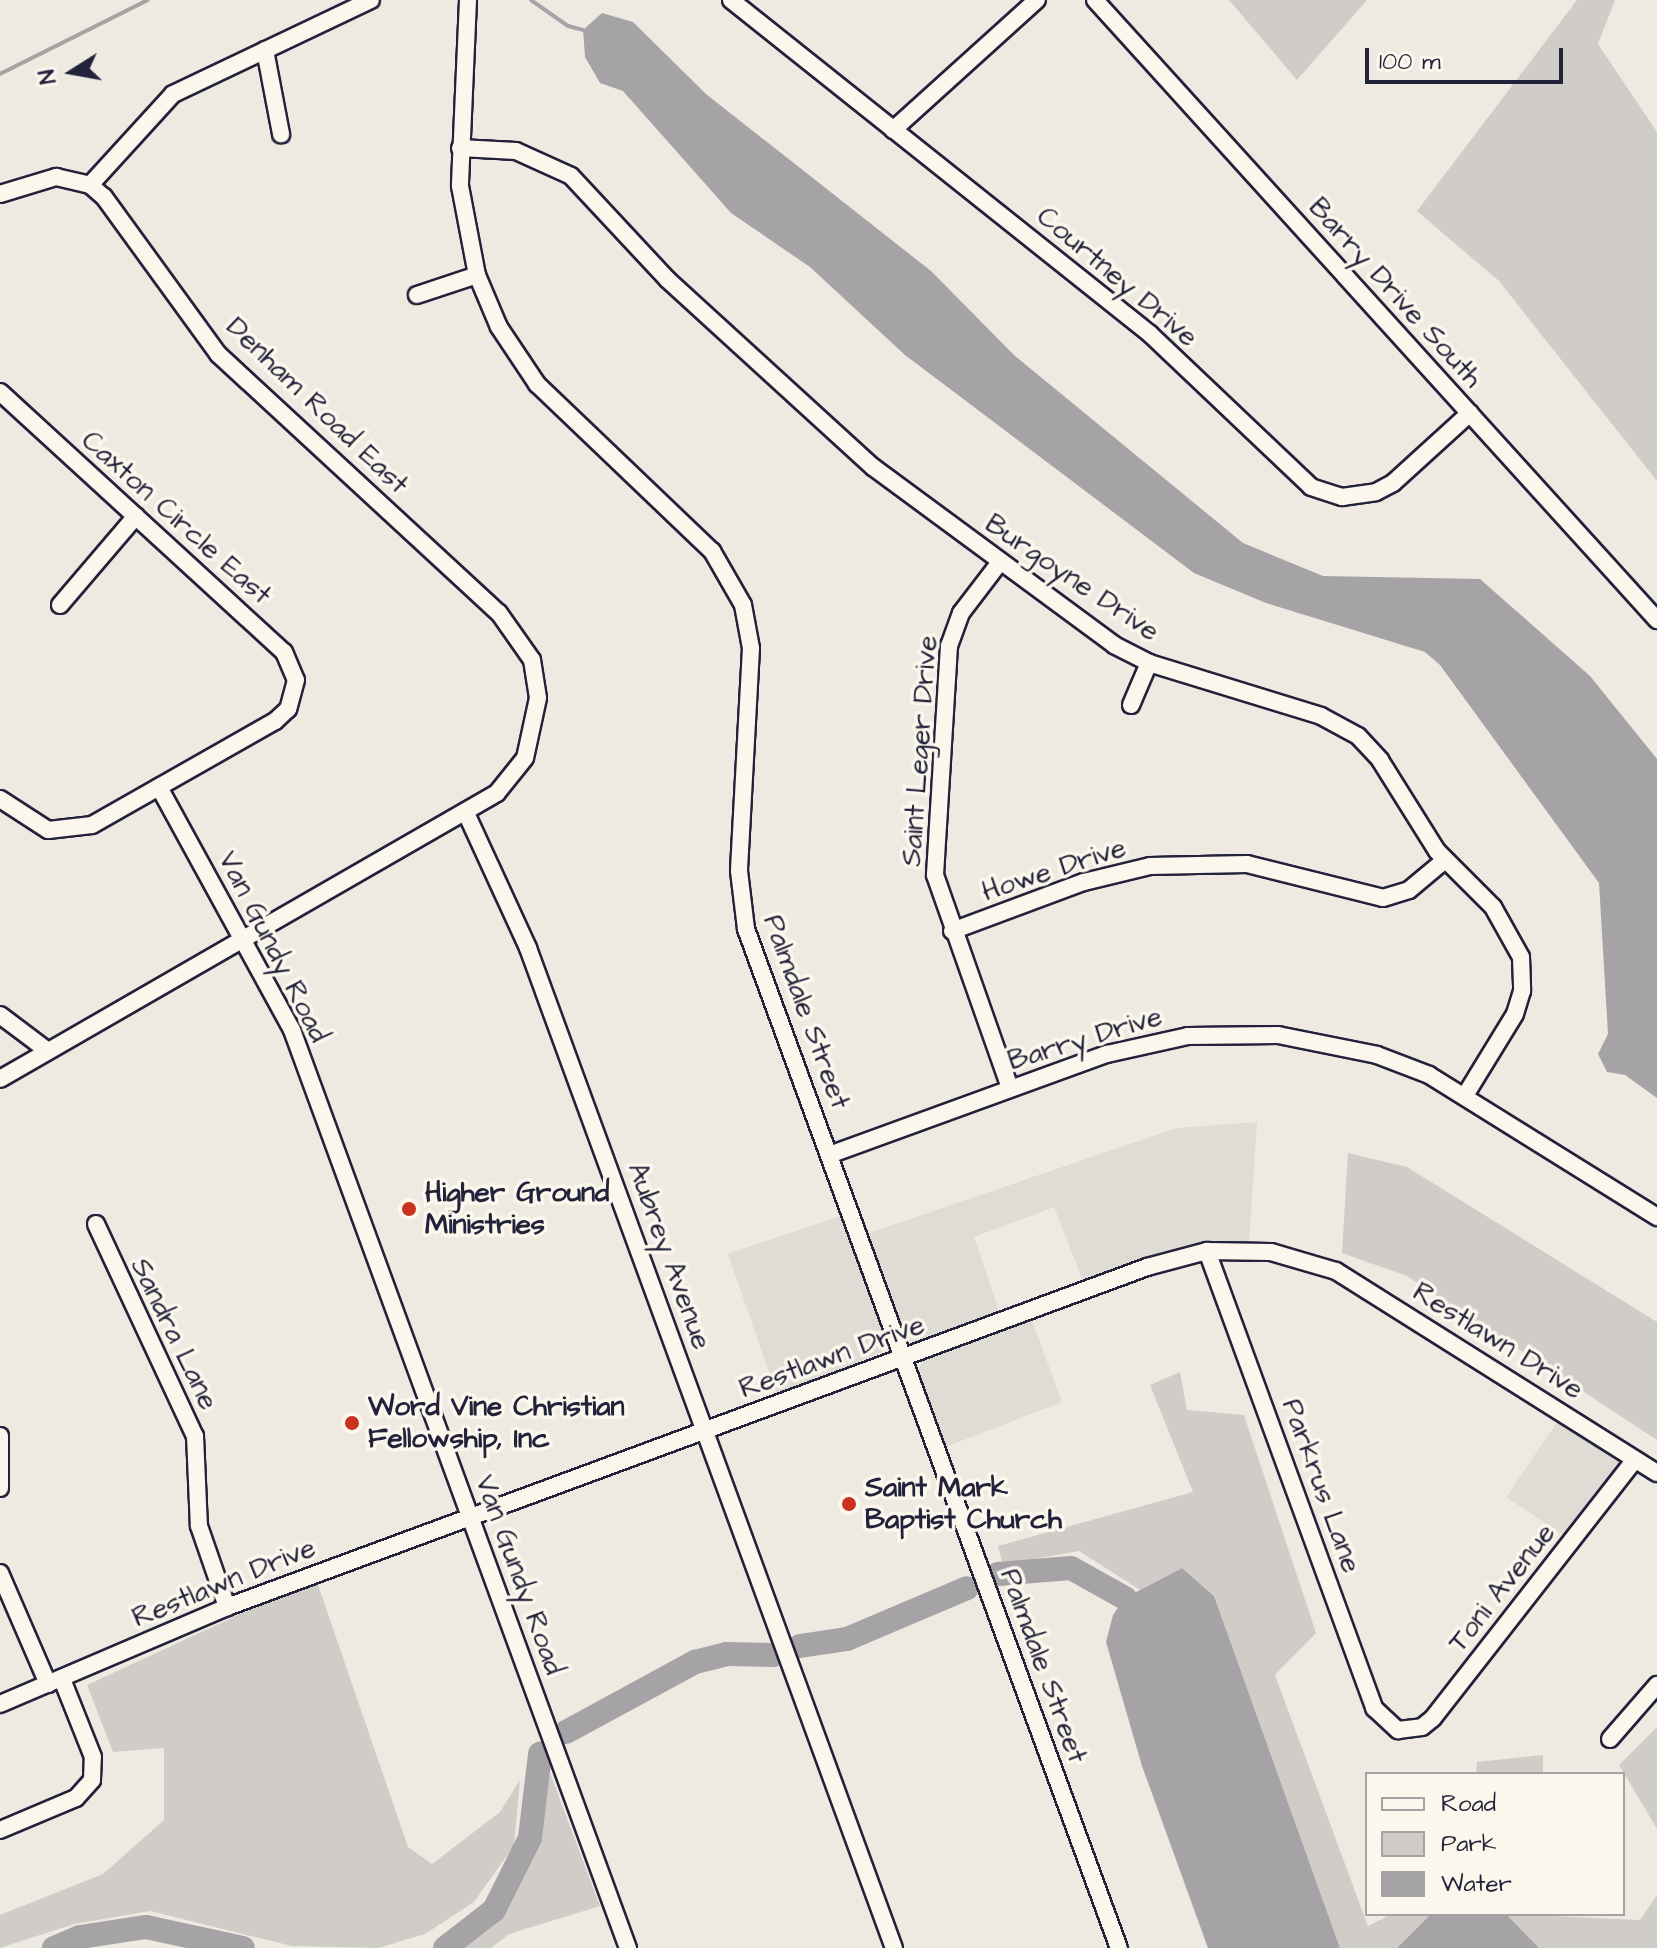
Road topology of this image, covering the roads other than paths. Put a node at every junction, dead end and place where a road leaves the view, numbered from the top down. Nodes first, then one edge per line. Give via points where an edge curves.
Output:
1 (371, 0) edge
2 (455, 0) edge
3 (468, 0) edge
4 (1037, 0) edge
5 (1095, 0) edge
6 (741, 3) edge
7 (467, 18) junction
8 (265, 50) junction
9 (893, 130) junction
10 (281, 134) dead end
11 (460, 148) junction
12 (90, 185) junction
13 (0, 194) edge
14 (477, 275) junction
15 (417, 295) dead end
16 (0, 392) edge
17 (1470, 413) junction
18 (136, 516) junction
19 (1000, 562) junction
20 (60, 605) dead end
21 (1657, 620) edge
22 (1149, 663) junction
23 (1131, 705) dead end
24 (159, 787) junction
25 (0, 799) edge
26 (466, 813) junction
27 (1445, 860) junction
28 (952, 931) junction
29 (244, 940) junction
30 (0, 1015) edge
31 (48, 1051) junction
32 (0, 1079) edge
33 (1010, 1088) junction
34 (1466, 1094) junction
35 (829, 1155) junction
36 (1657, 1217) edge
37 (96, 1224) dead end
38 (1207, 1251) junction
39 (903, 1358) junction
40 (705, 1432) junction
41 (0, 1436) edge
42 (1635, 1459) junction
43 (1657, 1473) edge
44 (0, 1488) edge
45 (470, 1517) junction
46 (0, 1573) edge
47 (227, 1607) junction
48 (55, 1681) junction
49 (1657, 1685) edge
50 (0, 1704) edge
51 (1398, 1730) joint
52 (1610, 1739) dead end
53 (0, 1830) edge
54 (628, 1948) edge
55 (894, 1948) edge
56 (1119, 1948) edge

1 - 8 street
2 - 7 street
3 - 7 street, Palmdale Street
4 - 9 street
5 - 17 street, Barry Drive South
6 - 9 street, Courtney Drive
7 - 11 street, Palmdale Street
8 - 10 street
8 - 12 street via 173,94
9 - 17 street, Courtney Drive via 1150,334 1311,487 1342,497 1376,492 1393,483
11 - 14 street, Palmdale Street via 465,223
11 - 19 street, Burgoyne Drive via 516,151 571,176 668,280 873,467
12 - 13 street via 48,178
12 - 26 street, Denham Road East via 218,354 516,633 536,677 532,739 513,776
14 - 15 street
14 - 35 street, Palmdale Street via 499,327 537,384 712,551 743,605 751,673 739,871 742,910
16 - 18 street, Caxton Circle East
17 - 21 street, Barry Drive South
18 - 20 street
18 - 24 street, Caxton Circle East via 284,652 292,665 295,694 275,721
19 - 22 street, Burgoyne Drive via 1114,645
19 - 28 street, Saint Leger Drive via 961,613 949,646 935,875
22 - 23 street
22 - 27 street, Burgoyne Drive via 1344,727 1372,750
24 - 25 street via 75,831 48,830
24 - 29 street, Van Gundy Road
26 - 29 street
26 - 40 street, Aubrey Avenue via 528,948
27 - 28 street, Howe Drive via 1409,890 1383,898 1247,864 1150,866 1084,882
27 - 34 street, Burgoyne Drive via 1493,907 1514,937 1523,966 1515,1014
28 - 33 street, Saint Leger Drive
29 - 31 street
29 - 45 street, Van Gundy Road via 292,1030
30 - 31 street
31 - 32 street
33 - 34 street, Barry Drive via 1158,1042 1253,1033 1377,1055
33 - 35 street, Barry Drive
34 - 36 street, Barry Drive
35 - 39 street, Palmdale Street
37 - 47 street, Sandra Lane via 195,1436 199,1526
38 - 39 street, Restlawn Drive via 1147,1267
38 - 42 street, Restlawn Drive via 1251,1249 1336,1271
38 - 51 street, Parkrus Lane via 1374,1708
39 - 40 street, Restlawn Drive
39 - 56 street, Palmdale Street
40 - 45 street, Restlawn Drive
40 - 55 street, Aubrey Avenue
41 - 44 street
42 - 43 street, Restlawn Drive
42 - 51 street, Toni Avenue via 1433,1718 1422,1727
45 - 47 street, Restlawn Drive
45 - 54 street, Van Gundy Road
46 - 48 street
47 - 48 street, Restlawn Drive
48 - 50 street, Restlawn Drive
48 - 53 street via 93,1757 92,1780 76,1798
49 - 52 street

